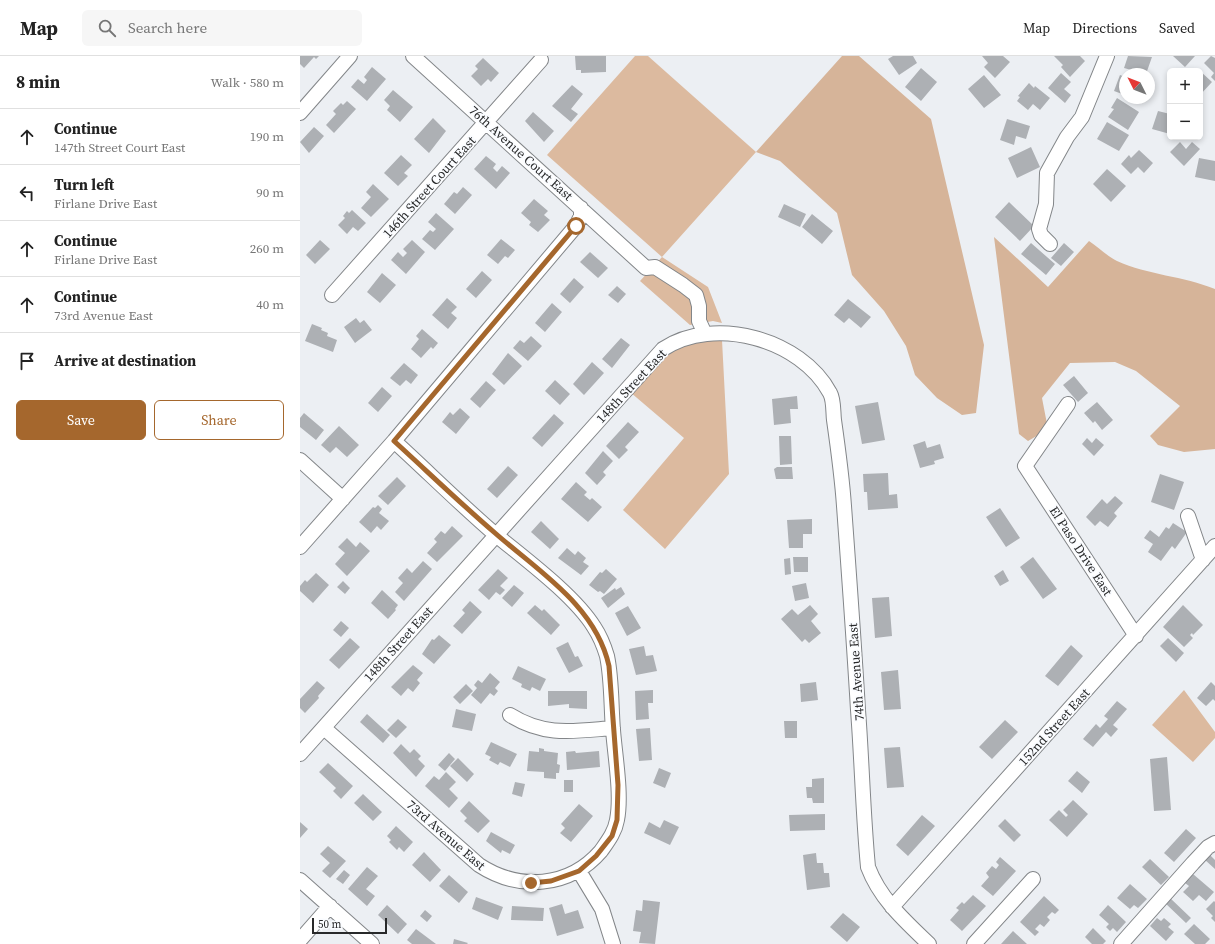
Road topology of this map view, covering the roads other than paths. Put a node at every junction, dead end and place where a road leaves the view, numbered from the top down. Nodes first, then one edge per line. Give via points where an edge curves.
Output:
1 (350, 56) edge
2 (413, 56) edge
3 (1107, 56) edge
4 (541, 60) dead end
5 (300, 113) edge
6 (487, 122) junction
7 (581, 208) junction
8 (1050, 244) dead end
9 (332, 295) dead end
10 (705, 334) junction
11 (821, 382) joint
12 (1068, 404) dead end
13 (394, 441) junction
14 (300, 460) edge
15 (343, 499) junction
16 (1188, 516) dead end
17 (498, 536) junction
18 (1215, 546) edge
19 (300, 547) edge
20 (1203, 560) junction
21 (1136, 636) junction
22 (510, 715) dead end
23 (324, 728) junction
24 (613, 728) junction
25 (300, 754) edge
26 (1215, 842) edge
27 (584, 867) junction
28 (1033, 879) dead end
29 (300, 880) edge
30 (330, 906) junction
31 (892, 907) junction
32 (300, 940) edge
33 (372, 944) edge
34 (613, 944) edge
35 (929, 944) edge
36 (974, 944) edge
37 (1121, 944) edge

1 - 5 street
2 - 6 street, 76th Avenue Court East
3 - 8 street via 1082,117 1067,137 1047,173 1046,204 1039,229
4 - 6 street, 146th Street Court East
6 - 7 street, 76th Avenue Court East
6 - 9 street, 146th Street Court East
7 - 10 street, 76th Avenue Court East via 646,268 655,267 696,295
7 - 13 street via 581,216 576,226
10 - 11 street, 148th Street East via 742,335 766,341 796,357
10 - 17 street, 148th Street East via 684,338 663,349
11 - 31 street, 74th Avenue East via 831,394 842,476 868,867 881,895
12 - 21 street, El Paso Drive East via 1025,466
13 - 15 street
13 - 17 street
14 - 15 street
15 - 19 street
16 - 20 street
17 - 23 street, 148th Street East
17 - 24 street via 563,593 594,626 602,641 609,666
18 - 20 street, 152nd Street East
20 - 21 street, 152nd Street East
21 - 31 street, 152nd Street East
22 - 24 street via 528,725 547,731
23 - 25 street, 148th Street East
23 - 27 street, 73rd Avenue East via 491,873 531,883 551,881
24 - 27 street via 618,785 617,820 609,841
26 - 37 street
27 - 34 street via 602,909
28 - 36 street
29 - 30 street
30 - 32 street
30 - 33 street
31 - 35 street, 74th Avenue East

